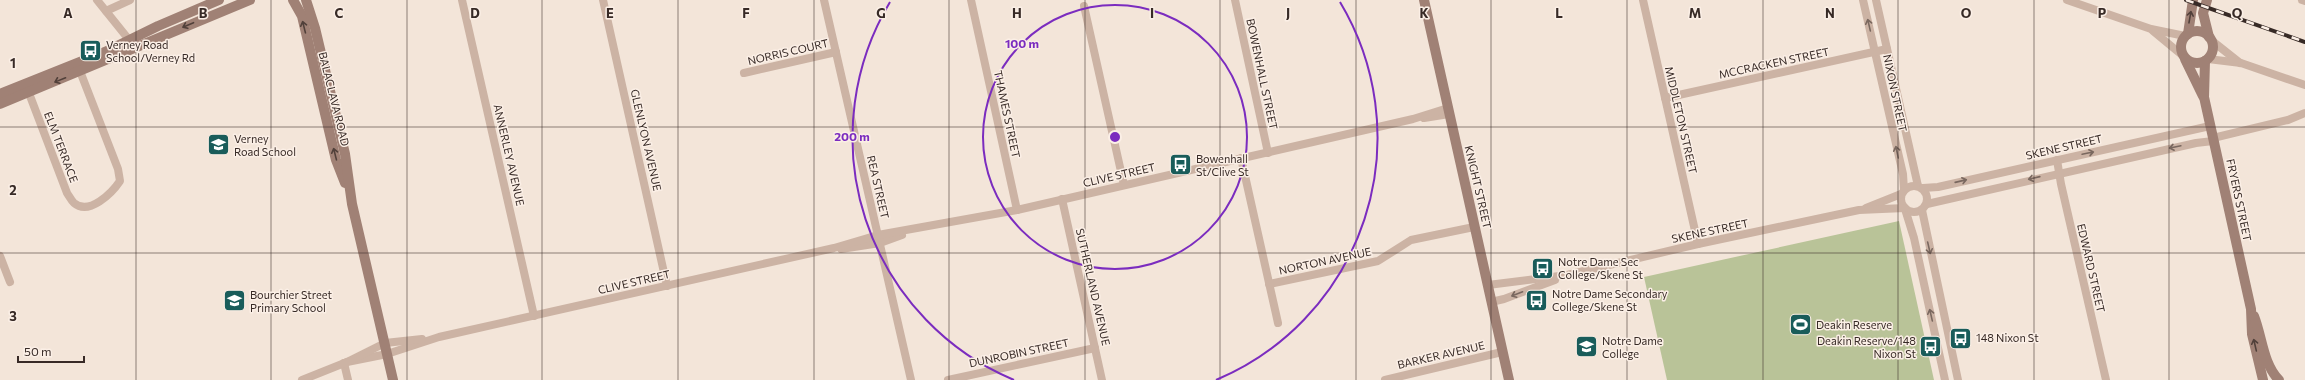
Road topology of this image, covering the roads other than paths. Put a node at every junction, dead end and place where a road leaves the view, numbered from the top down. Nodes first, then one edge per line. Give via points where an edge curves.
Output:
1 (97, 0) edge
2 (130, 0) edge
3 (250, 0) edge
4 (293, 0) edge
5 (306, 0) edge
6 (462, 0) edge
7 (603, 0) edge
8 (824, 0) edge
9 (971, 0) edge
10 (1235, 0) edge
11 (1424, 0) edge
12 (1643, 0) edge
13 (1863, 0) edge
14 (1876, 0) edge
15 (2067, 0) edge
16 (2194, 0) edge
17 (2206, 0) edge
18 (215, 1) edge
19 (1084, 6) dead end
20 (106, 11) junction
21 (2151, 29) junction
22 (2186, 35) junction
23 (2210, 38) junction
24 (130, 41) junction
25 (1887, 49) junction
26 (836, 52) junction
27 (1875, 52) junction
28 (2184, 57) junction
29 (2207, 60) junction
30 (2241, 63) junction
31 (78, 68) junction
32 (744, 73) dead end
33 (2305, 85) edge
34 (27, 88) junction
35 (0, 94) edge
36 (1665, 98) junction
37 (2204, 98) junction
38 (0, 104) edge
39 (1449, 111) junction
40 (2305, 113) edge
41 (2210, 126) junction
42 (2213, 140) junction
43 (1268, 153) junction
44 (1241, 158) junction
45 (2057, 160) junction
46 (2059, 173) junction
47 (1124, 185) junction
48 (1921, 187) junction
49 (1902, 192) junction
50 (1062, 199) junction
51 (352, 204) junction
52 (1924, 207) junction
53 (1905, 209) junction
54 (1017, 210) junction
55 (1859, 210) junction
56 (1474, 227) junction
57 (879, 239) junction
58 (1698, 244) junction
59 (0, 256) edge
60 (1567, 275) junction
61 (10, 282) dead end
62 (1269, 284) junction
63 (667, 286) junction
64 (1488, 286) junction
65 (1491, 302) junction
66 (2251, 309) junction
67 (534, 316) junction
68 (1278, 323) dead end
69 (439, 337) junction
70 (385, 343) junction
71 (1095, 348) junction
72 (1502, 352) junction
73 (387, 354) junction
74 (345, 363) junction
75 (302, 380) edge
76 (348, 380) edge
77 (393, 380) edge
78 (911, 380) edge
79 (948, 380) edge
80 (1102, 380) edge
81 (1385, 380) edge
82 (1509, 380) edge
83 (1946, 380) edge
84 (1958, 380) edge
85 (2106, 380) edge
86 (2264, 380) edge
87 (2279, 380) edge

1 - 20 street
2 - 20 street
3 -> 31 street
51 -> 4 street, BALACLAVA ROAD via 336,160 302,16
5 - 51 street, BALACLAVA ROAD via 345,154
6 - 67 street, ANNERLEY AVENUE
7 - 63 street, GLENLYON AVENUE
8 - 26 street, REA STREET
9 - 54 street, THAMES STREET
10 - 43 street, BOWENHALL STREET
11 - 39 street, KNIGHT STREET
12 - 36 street, MIDDLETON STREET
27 -> 13 street, NIXON STREET
14 - 25 street, NIXON STREET
15 - 21 street
22 -> 16 street
17 - 23 street via 2203,13
18 - 24 street
19 - 47 street
20 - 24 street
21 - 22 street
21 - 28 street
22 - 23 street via 2197,31
22 - 28 street via 2181,45
23 - 29 street via 2213,50
23 - 30 street via 2222,51
24 - 31 street
25 - 27 street, MCCRACKEN STREET
25 - 48 street, NIXON STREET
26 - 32 street, NORRIS COURT
26 - 57 street, REA STREET
27 - 36 street, MCCRACKEN STREET
49 -> 27 street, NIXON STREET via 1903,174
28 - 29 street via 2195,64
28 - 37 street, FRYERS STREET
29 - 30 street
29 - 37 street, FRYERS STREET
30 - 33 street
31 - 34 street
31 - 34 street, ELM TERRACE via 118,169 120,181 114,191 90,206 81,207 74,203 67,193
34 - 35 street
34 - 38 street
36 - 58 street, MIDDLETON STREET
37 - 41 street, FRYERS STREET
39 - 43 street, CLIVE STREET
39 - 56 street, KNIGHT STREET
40 - 42 street
41 - 42 street, FRYERS STREET
45 -> 41 street, SKENE STREET
42 -> 46 street
42 - 66 street, FRYERS STREET
43 - 44 street, CLIVE STREET
44 - 47 street, CLIVE STREET
44 - 62 street
45 - 46 street, EDWARD STREET
48 -> 45 street, SKENE STREET via 1938,187
46 -> 52 street
46 - 85 street, EDWARD STREET
47 - 50 street, CLIVE STREET
48 - 49 street via 1910,186
48 - 52 street via 1928,197
49 - 53 street via 1901,202
49 - 55 street, SKENE STREET
50 - 54 street, CLIVE STREET
50 - 71 street, SUTHERLAND AVENUE
51 - 70 street, BALACLAVA ROAD
52 - 53 street via 1914,212
52 -> 84 street
53 - 55 street, SKENE STREET
83 -> 53 street
54 - 57 street, CLIVE STREET
55 - 58 street, SKENE STREET
56 - 62 street, NORTON AVENUE via 1411,240 1378,261
56 - 64 street, KNIGHT STREET
57 - 63 street, CLIVE STREET
57 - 78 street, REA STREET
58 - 60 street, SKENE STREET
59 - 61 street
60 - 64 street, SKENE STREET
60 -> 65 street, SKENE STREET
62 - 68 street
63 - 67 street, CLIVE STREET
64 - 65 street, KNIGHT STREET
65 - 72 street, KNIGHT STREET
86 -> 66 street, FRYERS STREET via 2252,334
66 - 87 street, FRYERS STREET via 2267,360
67 - 69 street, CLIVE STREET
69 - 70 street, CLIVE STREET
69 - 73 street, CLIVE STREET
70 - 73 street, BALACLAVA ROAD
70 - 74 street
71 - 79 street, DUNROBIN STREET
71 - 80 street, SUTHERLAND AVENUE
72 - 81 street, BARKER AVENUE
72 - 82 street, KNIGHT STREET
73 - 74 street, CLIVE STREET
73 - 77 street, BALACLAVA ROAD
74 - 75 street
74 - 76 street

